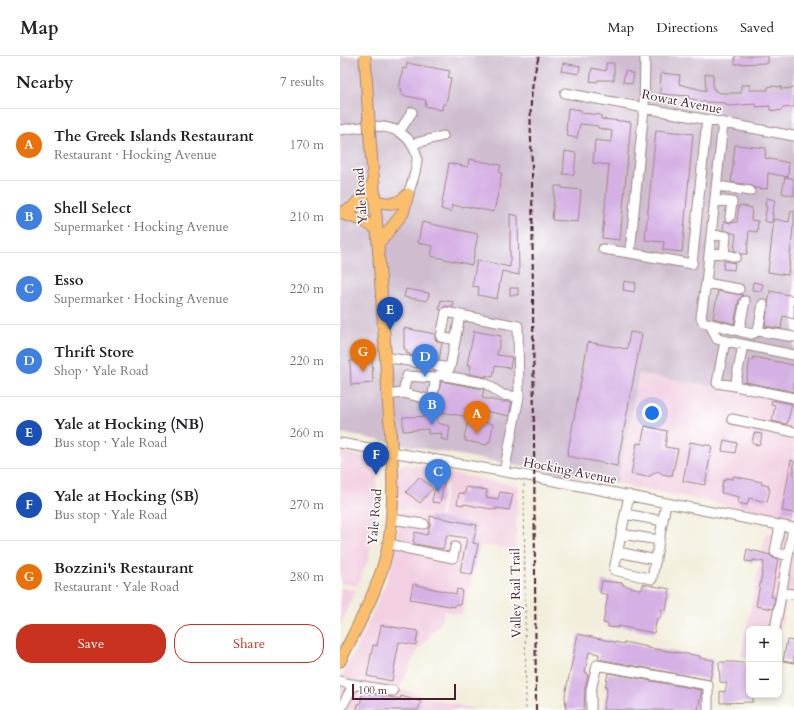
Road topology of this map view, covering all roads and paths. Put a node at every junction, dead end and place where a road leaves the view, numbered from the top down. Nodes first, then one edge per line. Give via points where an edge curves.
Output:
1 (365, 56) edge
2 (645, 56) edge
3 (565, 93) dead end
4 (644, 108) junction
5 (412, 112) dead end
6 (707, 120) junction
7 (723, 123) junction
8 (340, 130) edge
9 (399, 132) junction
10 (443, 136) dead end
11 (794, 136) edge
12 (412, 144) junction
13 (374, 183) junction
14 (717, 186) junction
15 (750, 191) dead end
16 (408, 194) junction
17 (715, 200) junction
18 (376, 201) junction
19 (340, 213) edge
20 (730, 217) dead end
21 (377, 229) junction
22 (711, 235) junction
23 (378, 244) junction
24 (604, 249) dead end
25 (630, 253) junction
26 (710, 253) junction
27 (724, 254) junction
28 (736, 257) dead end
29 (706, 283) junction
30 (739, 289) dead end
31 (745, 301) dead end
32 (763, 304) dead end
33 (460, 315) junction
34 (710, 324) junction
35 (739, 331) junction
36 (758, 331) junction
37 (794, 337) edge
38 (456, 340) junction
39 (725, 341) junction
40 (743, 345) junction
41 (794, 355) edge
42 (385, 357) junction
43 (434, 378) junction
44 (735, 386) junction
45 (403, 393) junction
46 (387, 395) junction
47 (519, 397) junction
48 (794, 398) edge
49 (732, 419) dead end
50 (794, 432) edge
51 (340, 443) edge
52 (391, 453) junction
53 (504, 472) junction
54 (524, 475) junction
55 (629, 495) junction
56 (666, 503) junction
57 (625, 514) junction
58 (391, 519) junction
59 (663, 521) junction
60 (424, 524) dead end
61 (780, 525) junction
62 (793, 528) edge
63 (621, 534) junction
64 (659, 540) junction
65 (388, 542) junction
66 (455, 547) dead end
67 (618, 552) junction
68 (788, 556) junction
69 (656, 560) junction
70 (782, 592) junction
71 (794, 594) edge
72 (776, 626) edge
73 (340, 661) edge
74 (340, 681) edge
75 (354, 684) junction
76 (393, 691) dead end
77 (340, 710) edge
78 (526, 710) edge
79 (592, 710) edge
80 (708, 710) edge

1 - 13 main road, Yale Road, bridge
2 - 4 street
3 - 4 street, Rowat Avenue
4 - 6 street, Rowat Avenue
4 - 25 street
5 - 9 street
6 - 7 street, Rowat Avenue
6 - 25 street via 692,264
7 - 11 street, Rowat Avenue
7 - 14 street
8 - 9 street via 374,126 392,128
9 - 12 street
10 - 12 street
12 - 16 street via 417,157 416,170
13 - 18 main road, Yale Road
13 - 19 main road via 359,202
14 - 15 street
14 - 17 street
16 - 18 main road via 400,202 390,204
16 - 23 main road via 403,213
17 - 20 street via 732,202
17 - 22 street
18 - 21 main road, Yale Road
19 - 21 main road via 362,220
21 - 23 main road, Yale Road
22 - 26 street
22 - 27 street via 726,236
23 - 42 main road, Yale Road
24 - 25 street
26 - 27 street
26 - 29 street
27 - 28 street
29 - 30 street
29 - 34 street via 701,317 703,322
31 - 35 street
32 - 36 street
33 - 38 street
33 - 38 street via 446,312 442,337
33 - 47 street via 518,326
34 - 35 street
34 - 39 street via 717,340
35 - 36 street via 752,334
36 - 37 street
38 - 42 street via 450,368
39 - 40 street
39 - 44 street via 717,383
40 - 41 street
40 - 44 street
42 - 46 main road, Yale Road
43 - 45 street via 407,376
43 - 45 street via 432,400
43 - 47 street via 440,375 485,383 503,395
44 - 48 street
45 - 46 street
46 - 52 main road, Yale Road
47 - 53 street
49 - 50 street
51 - 52 street, Hocking Avenue
52 - 53 street, Hocking Avenue
52 - 58 main road, Yale Road
53 - 54 street, Hocking Avenue
54 - 55 street, Hocking Avenue
54 - 78 path, Valley Rail Trail
55 - 56 street, Hocking Avenue
55 - 57 street
56 - 59 street
56 - 61 street, Hocking Avenue
57 - 59 street
57 - 63 street
58 - 60 street
58 - 65 main road, Yale Road
59 - 64 street
61 - 62 street, Hocking Avenue
61 - 68 street via 775,552
62 - 68 street
63 - 64 street
63 - 67 street
64 - 69 street
65 - 66 street via 453,558
65 - 73 main road, Yale Road via 372,595
67 - 69 street
67 - 69 street via 614,570 652,579
68 - 70 street
70 - 71 street
70 - 72 street
74 - 75 street
75 - 76 street
75 - 77 street
79 - 80 street via 591,690 597,665 708,685

